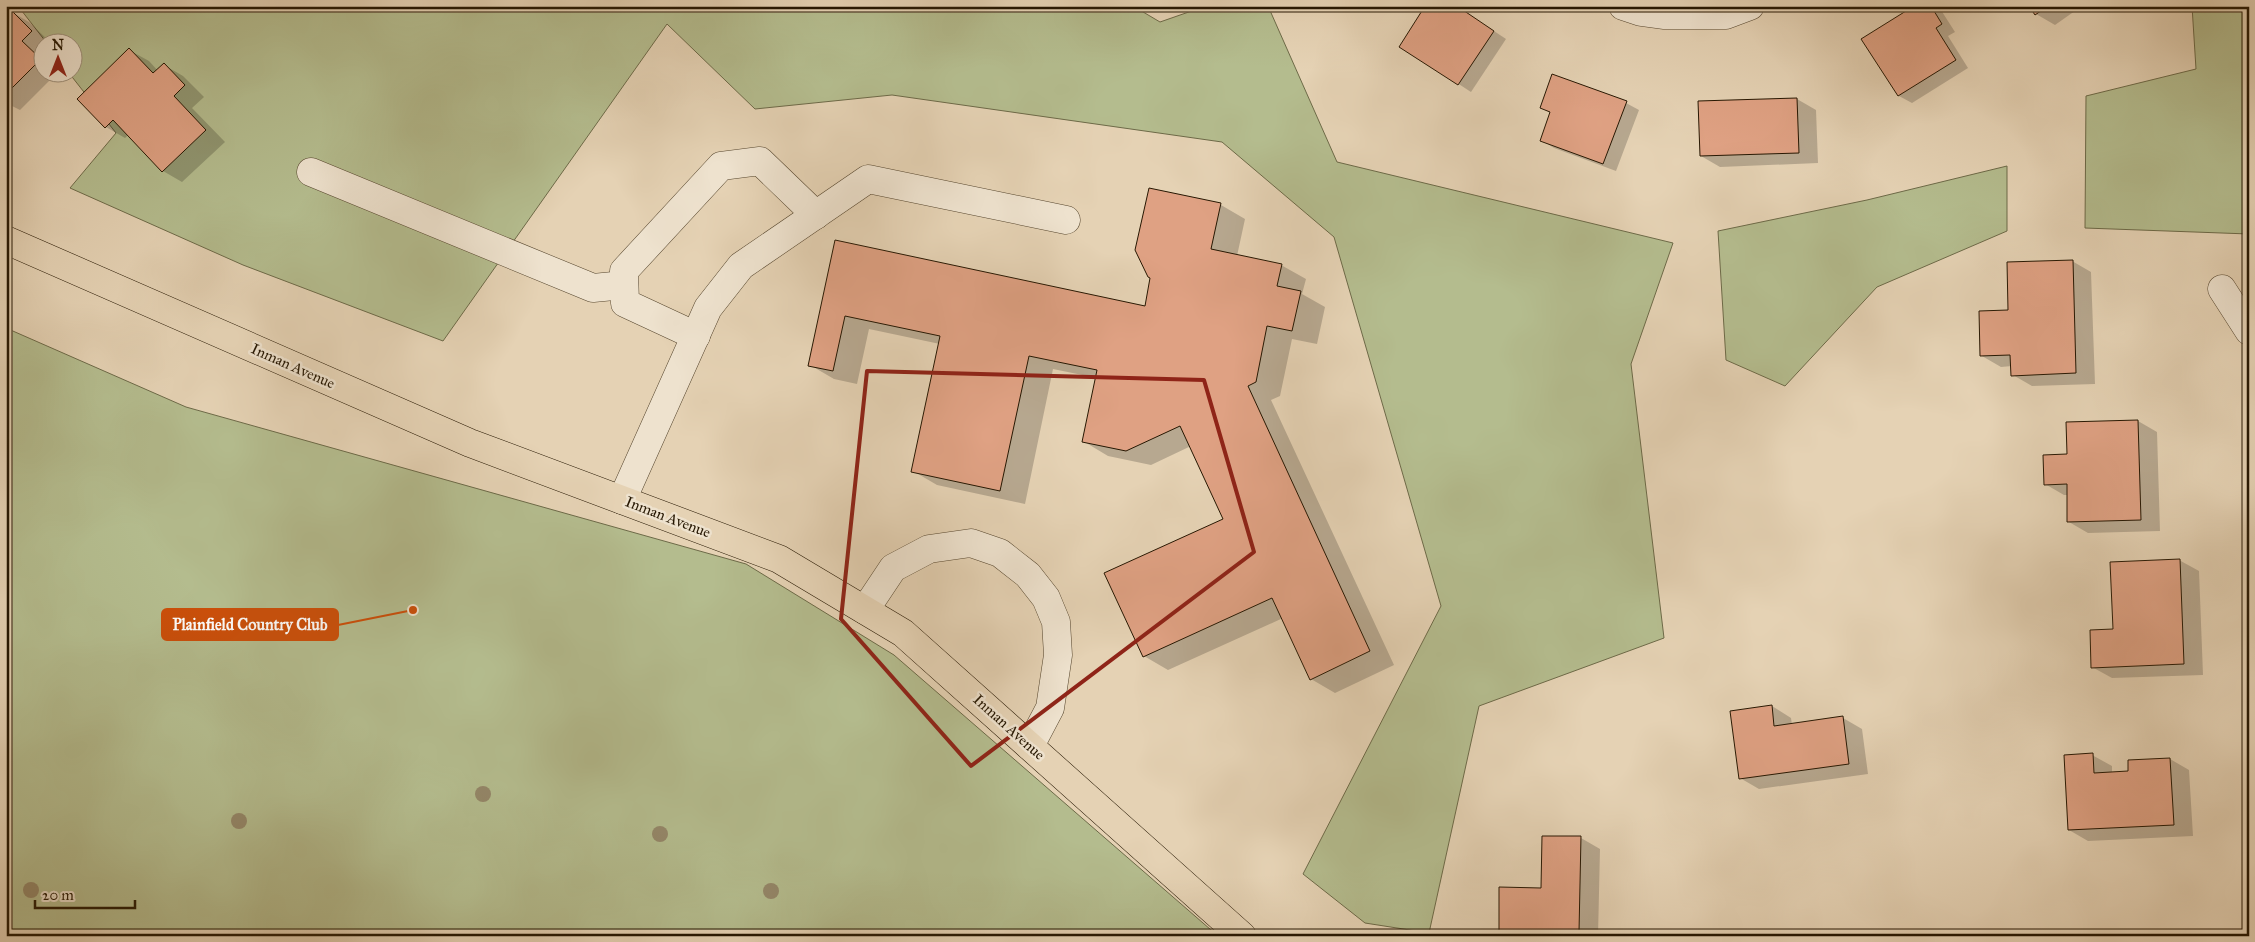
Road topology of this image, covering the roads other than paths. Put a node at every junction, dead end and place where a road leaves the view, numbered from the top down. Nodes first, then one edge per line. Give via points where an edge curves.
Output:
1 (1623, 6) edge
2 (1750, 6) edge
3 (311, 172) dead end
4 (816, 215) junction
5 (1066, 220) dead end
6 (6, 240) edge
7 (624, 285) junction
8 (2222, 289) dead end
9 (2249, 331) edge
10 (696, 336) junction
11 (622, 500) junction
12 (865, 610) junction
13 (1030, 746) junction
14 (1242, 936) edge

1 - 2 street via 1663,15 1726,15
3 - 7 street via 593,288
4 - 5 street via 868,179
4 - 7 street via 760,161 721,166 624,272
4 - 10 street via 741,266 708,308
6 - 11 main road, Inman Avenue via 470,443
7 - 10 street via 625,302
8 - 9 street
10 - 11 street
11 - 12 main road, Inman Avenue via 779,559
12 - 13 main road, Inman Avenue via 903,633
12 - 13 street via 893,568 929,549 971,543 1000,553 1028,575 1046,598 1056,622 1058,655 1050,708
13 - 14 main road, Inman Avenue

